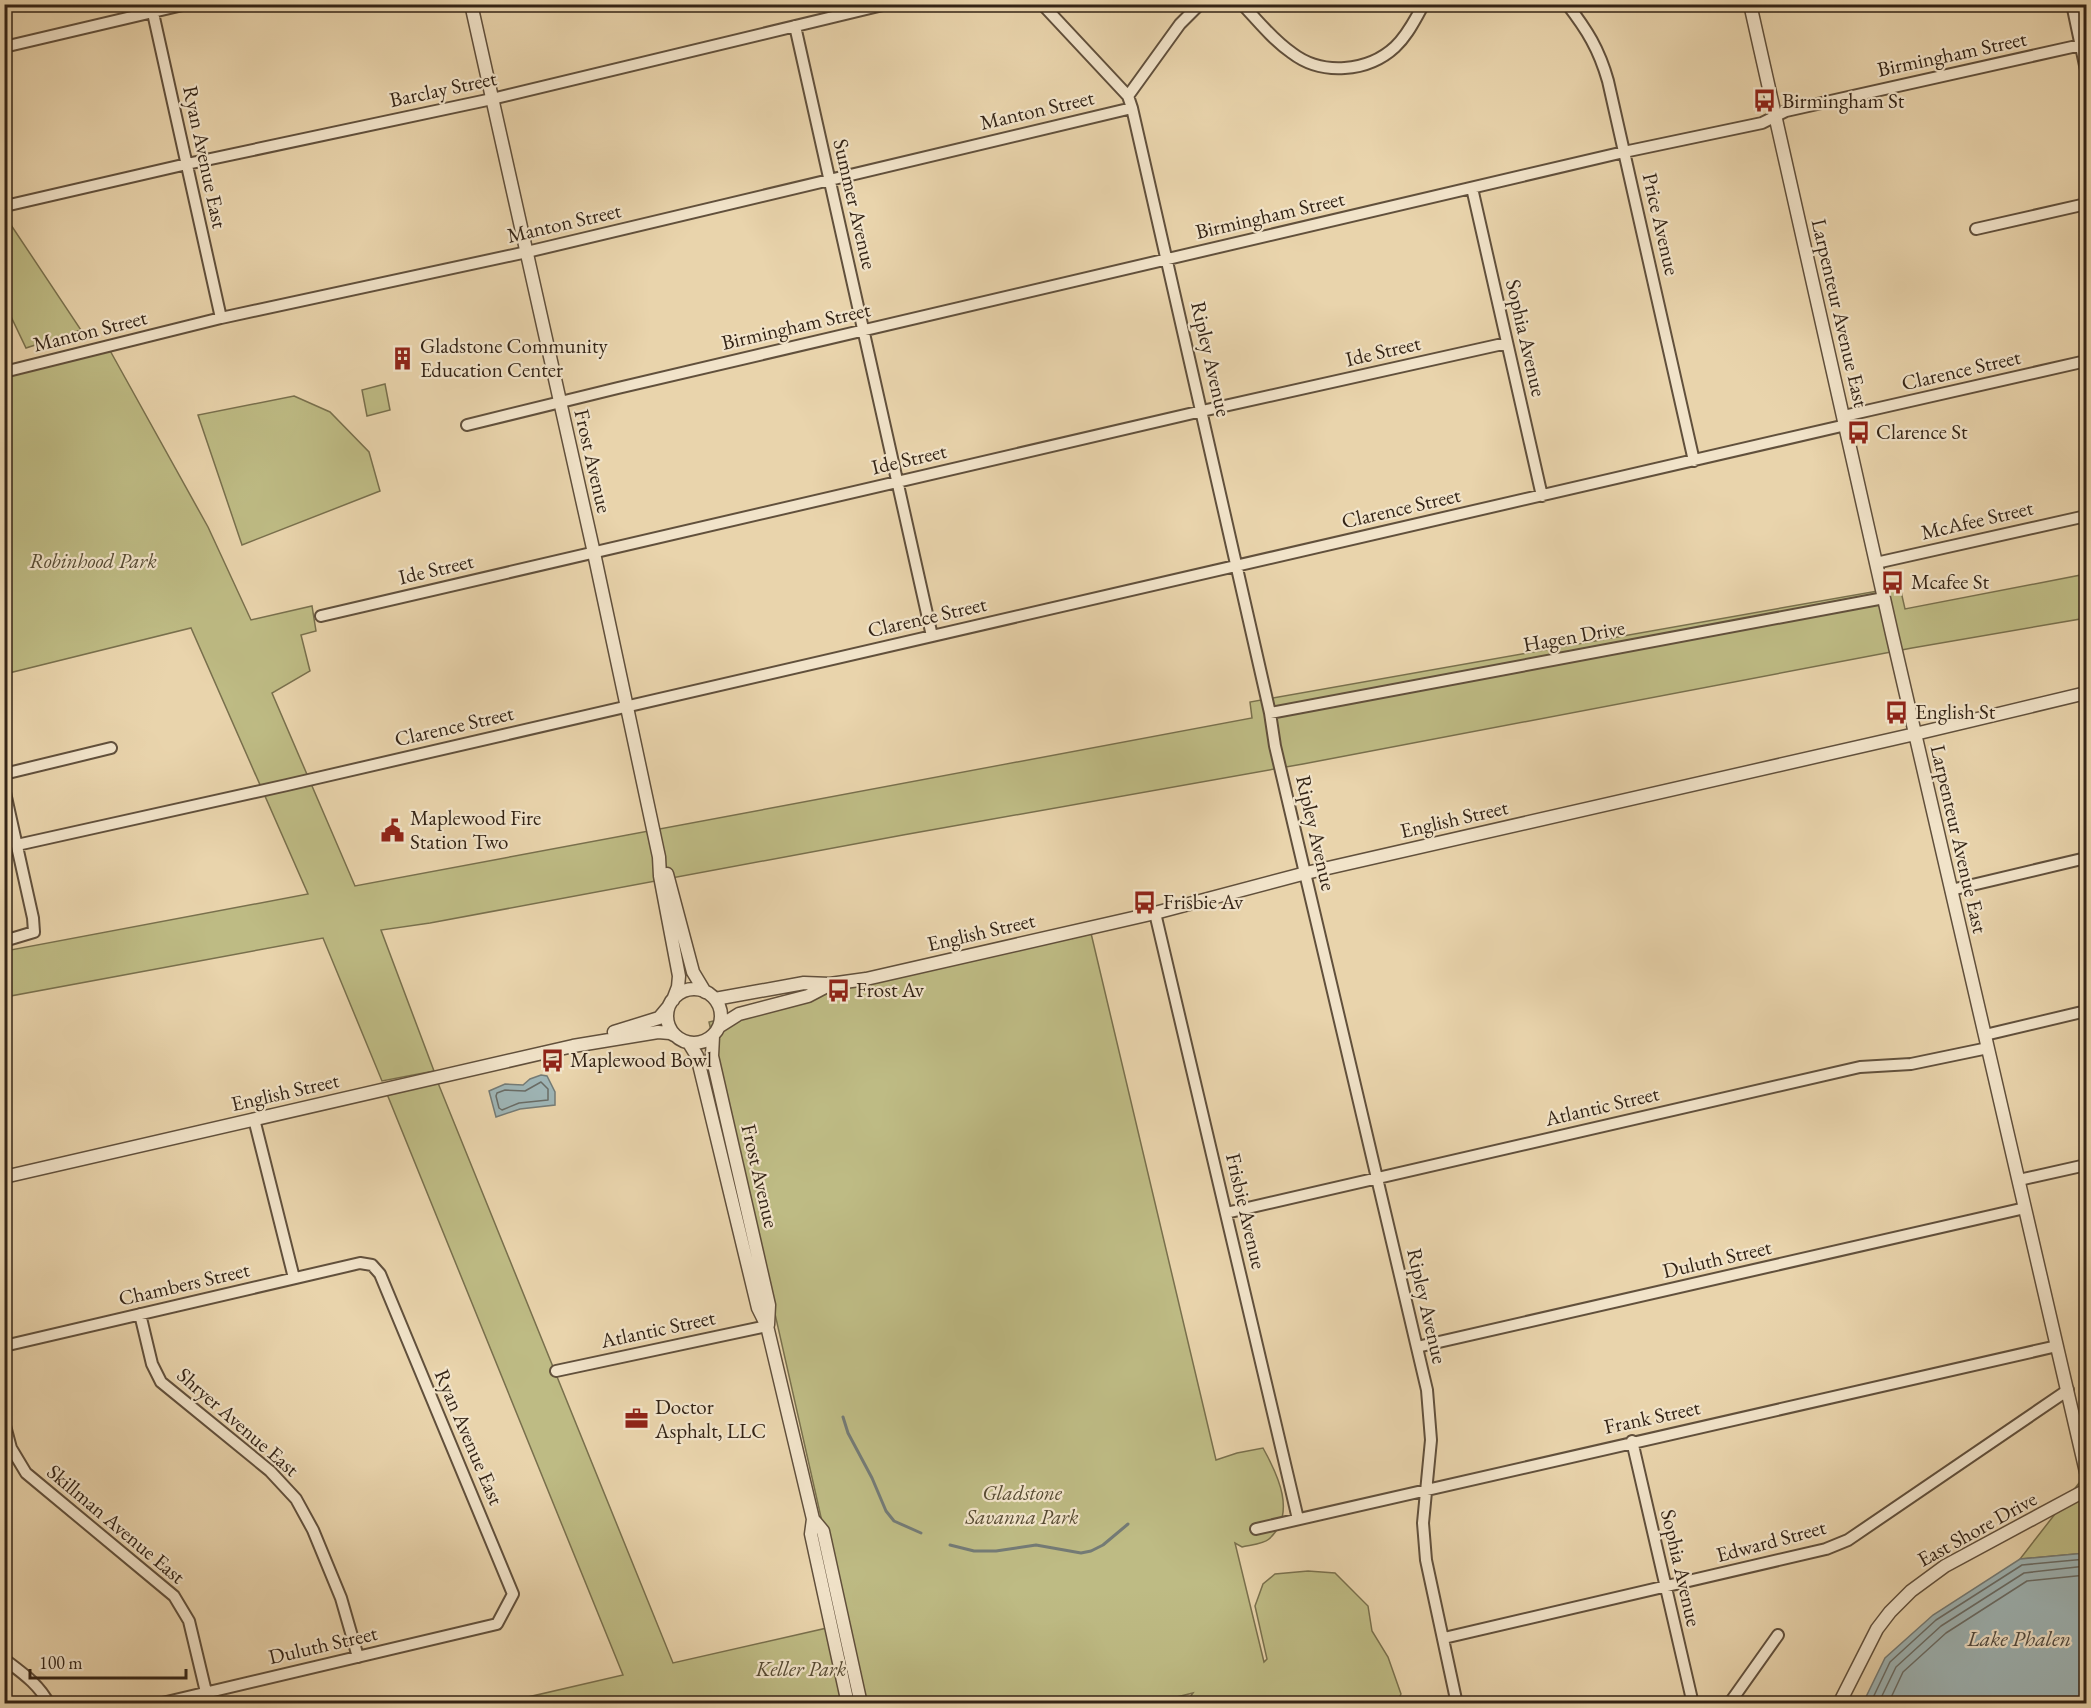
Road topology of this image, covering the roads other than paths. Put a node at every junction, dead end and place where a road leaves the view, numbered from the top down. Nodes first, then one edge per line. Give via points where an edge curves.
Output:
1 (187, 4) edge
2 (471, 4) edge
3 (887, 4) edge
4 (1042, 4) edge
5 (1200, 4) edge
6 (1242, 4) edge
7 (1424, 4) edge
8 (1567, 4) edge
9 (1750, 4) edge
10 (2072, 4) edge
11 (152, 8) edge
12 (795, 26) junction
13 (2081, 45) junction
14 (4, 47) edge
15 (2086, 70) edge
16 (1128, 96) junction
17 (492, 99) junction
18 (1132, 108) junction
19 (1775, 116) junction
20 (1624, 152) junction
21 (187, 164) junction
22 (829, 179) junction
23 (1472, 188) junction
24 (2086, 204) edge
25 (5, 206) edge
26 (1976, 229) dead end
27 (527, 252) junction
28 (1168, 259) junction
29 (221, 318) junction
30 (863, 330) junction
31 (1507, 343) junction
32 (2086, 362) edge
33 (4, 372) edge
34 (560, 404) junction
35 (1202, 411) junction
36 (1845, 421) junction
37 (467, 425) dead end
38 (1694, 461) junction
39 (898, 482) junction
40 (1542, 496) junction
41 (2086, 516) edge
42 (594, 553) junction
43 (1876, 562) junction
44 (1237, 566) junction
45 (1884, 598) junction
46 (321, 616) dead end
47 (932, 636) junction
48 (2086, 693) edge
49 (628, 705) junction
50 (1270, 712) junction
51 (1915, 734) junction
52 (111, 748) dead end
53 (4, 774) edge
54 (4, 788) edge
55 (17, 845) junction
56 (659, 857) junction
57 (2086, 858) edge
58 (1306, 873) junction
59 (1951, 890) junction
60 (1155, 913) junction
61 (4, 941) edge
62 (830, 984) junction
63 (710, 996) junction
64 (671, 1003) junction
65 (2086, 1011) edge
66 (716, 1030) junction
67 (676, 1036) junction
68 (1986, 1042) junction
69 (689, 1043) junction
70 (573, 1046) junction
71 (254, 1119) junction
72 (2086, 1165) edge
73 (4, 1177) edge
74 (1377, 1178) junction
75 (2019, 1180) junction
76 (2025, 1208) junction
77 (1226, 1213) junction
78 (372, 1265) joint
79 (294, 1278) junction
80 (140, 1314) junction
81 (767, 1326) junction
82 (4, 1346) edge
83 (2057, 1346) junction
84 (1417, 1347) junction
85 (556, 1371) dead end
86 (2068, 1390) junction
87 (4, 1422) edge
88 (1632, 1441) junction
89 (2086, 1472) edge
90 (1426, 1489) junction
91 (2086, 1490) edge
92 (813, 1519) junction
93 (1298, 1519) junction
94 (1256, 1529) dead end
95 (1666, 1587) junction
96 (497, 1624) joint
97 (1778, 1635) dead end
98 (1444, 1638) junction
99 (358, 1657) junction
100 (4, 1659) edge
101 (206, 1692) junction
102 (49, 1704) edge
103 (158, 1704) edge
104 (848, 1704) edge
105 (861, 1704) edge
106 (1457, 1704) edge
107 (1693, 1704) edge
108 (1729, 1704) edge
109 (1839, 1704) edge

1 - 11 street
2 - 17 street, Frost Avenue
3 - 12 street, Barclay Street
4 - 16 street, Ripley Avenue
5 - 16 street via 1180,24
6 - 7 street via 1293,54 1317,65 1344,68 1386,54 1406,35
8 - 20 street, Price Avenue via 1585,27 1602,60
9 - 19 street, Larpenteur Avenue East
10 - 13 street
11 - 14 street
11 - 21 street, Ryan Avenue East
12 - 17 street, Barclay Street
12 - 22 street, Summer Avenue
13 - 15 street
13 - 19 street, Birmingham Street
16 - 18 street, Ripley Avenue
17 - 21 street, Barclay Street
17 - 27 street, Frost Avenue
18 - 22 street, Manton Street
18 - 28 street, Ripley Avenue
19 - 20 street, Birmingham Street via 1762,123
19 - 36 street, Larpenteur Avenue East
20 - 23 street, Birmingham Street
20 - 38 street, Price Avenue
21 - 25 street, Barclay Street
21 - 29 street, Ryan Avenue East
22 - 27 street, Manton Street
22 - 30 street, Summer Avenue
23 - 28 street, Birmingham Street
23 - 31 street, Sophia Avenue
24 - 26 street
27 - 29 street, Manton Street
27 - 34 street, Frost Avenue
28 - 30 street, Birmingham Street
28 - 35 street, Ripley Avenue
29 - 33 street, Manton Street
30 - 34 street, Birmingham Street
30 - 39 street, Summer Avenue
31 - 35 street, Ide Street
31 - 40 street, Sophia Avenue
32 - 36 street, Clarence Street
34 - 37 street, Birmingham Street
34 - 42 street, Frost Avenue
35 - 39 street, Ide Street
35 - 44 street, Ripley Avenue
36 - 38 street, Clarence Street
36 - 43 street, Larpenteur Avenue East
38 - 40 street, Clarence Street
39 - 42 street, Ide Street
39 - 47 street, Summer Avenue
40 - 44 street, Clarence Street
41 - 43 street, McAfee Street
42 - 46 street, Ide Street
42 - 49 street, Frost Avenue
43 - 45 street, Larpenteur Avenue East
44 - 47 street, Clarence Street
44 - 50 street, Ripley Avenue
45 - 50 street, Hagen Drive
45 - 51 street, Larpenteur Avenue East
47 - 49 street, Clarence Street
48 - 51 street, English Street
49 - 55 street, Clarence Street
49 - 56 street, Frost Avenue
50 - 58 street, Ripley Avenue
51 - 58 street, English Street
51 - 59 street, Larpenteur Avenue East
52 - 53 street
54 - 55 street
55 - 61 street via 34,932
56 - 63 street, Frost Avenue via 693,972
56 - 64 street, Frost Avenue via 679,976
57 - 59 street
58 - 60 street, English Street
58 - 74 street, Ripley Avenue
59 - 68 street, Larpenteur Avenue East
60 - 62 street, English Street
60 - 77 street, Frisbie Avenue
62 - 63 street, English Street via 804,982
62 - 66 street, English Street via 808,996 739,1014
63 - 64 street via 688,990
63 - 66 street via 720,1008
64 - 67 street via 668,1022
64 - 70 street, English Street via 659,1018
65 - 68 street, Atlantic Street
66 - 69 street via 698,1043
66 - 81 street, Frost Avenue via 712,1056 769,1305
67 - 69 street
67 - 70 street, English Street via 658,1032
68 - 74 street, Atlantic Street via 1911,1064 1860,1067
68 - 75 street, Larpenteur Avenue East
69 - 81 street, Frost Avenue via 697,1056 758,1308
70 - 71 street, English Street
71 - 73 street, English Street
71 - 79 street
72 - 75 street
74 - 77 street, Atlantic Street
74 - 84 street, Ripley Avenue
75 - 76 street, Larpenteur Avenue East
76 - 83 street, Larpenteur Avenue East
76 - 84 street, Duluth Street
77 - 93 street, Frisbie Avenue
78 - 79 street, Chambers Street via 360,1263
78 - 96 street, Ryan Avenue East via 380,1274 513,1594
79 - 80 street, Chambers Street
80 - 82 street, Chambers Street
80 - 99 street, Shryer Avenue East via 152,1364 161,1382 270,1471 301,1507 341,1598
81 - 85 street, Atlantic Street
81 - 92 street, Frost Avenue
83 - 86 street, Larpenteur Avenue East
83 - 88 street, Frank Street
84 - 90 street, Ripley Avenue via 1427,1390 1431,1440
86 - 89 street, Larpenteur Avenue East
86 - 95 street, Edward Street via 1848,1540 1826,1549
87 - 101 street, Skillman Avenue East via 11,1448 26,1473 174,1596 189,1621
88 - 90 street, Frank Street
88 - 95 street, Sophia Avenue
90 - 93 street, Frank Street
90 - 98 street, Ripley Avenue via 1426,1560
91 - 109 street, East Shore Drive via 1945,1566 1911,1591 1877,1629
92 - 104 street, Frost Avenue via 811,1534
92 - 105 street, Frost Avenue via 822,1531
93 - 94 street, Frank Street
95 - 98 street, Edward Street
95 - 107 street, Sophia Avenue
96 - 99 street, Duluth Street
97 - 108 street
98 - 106 street, Ripley Avenue
99 - 101 street, Duluth Street
100 - 102 street via 43,1692
101 - 103 street, Duluth Street

